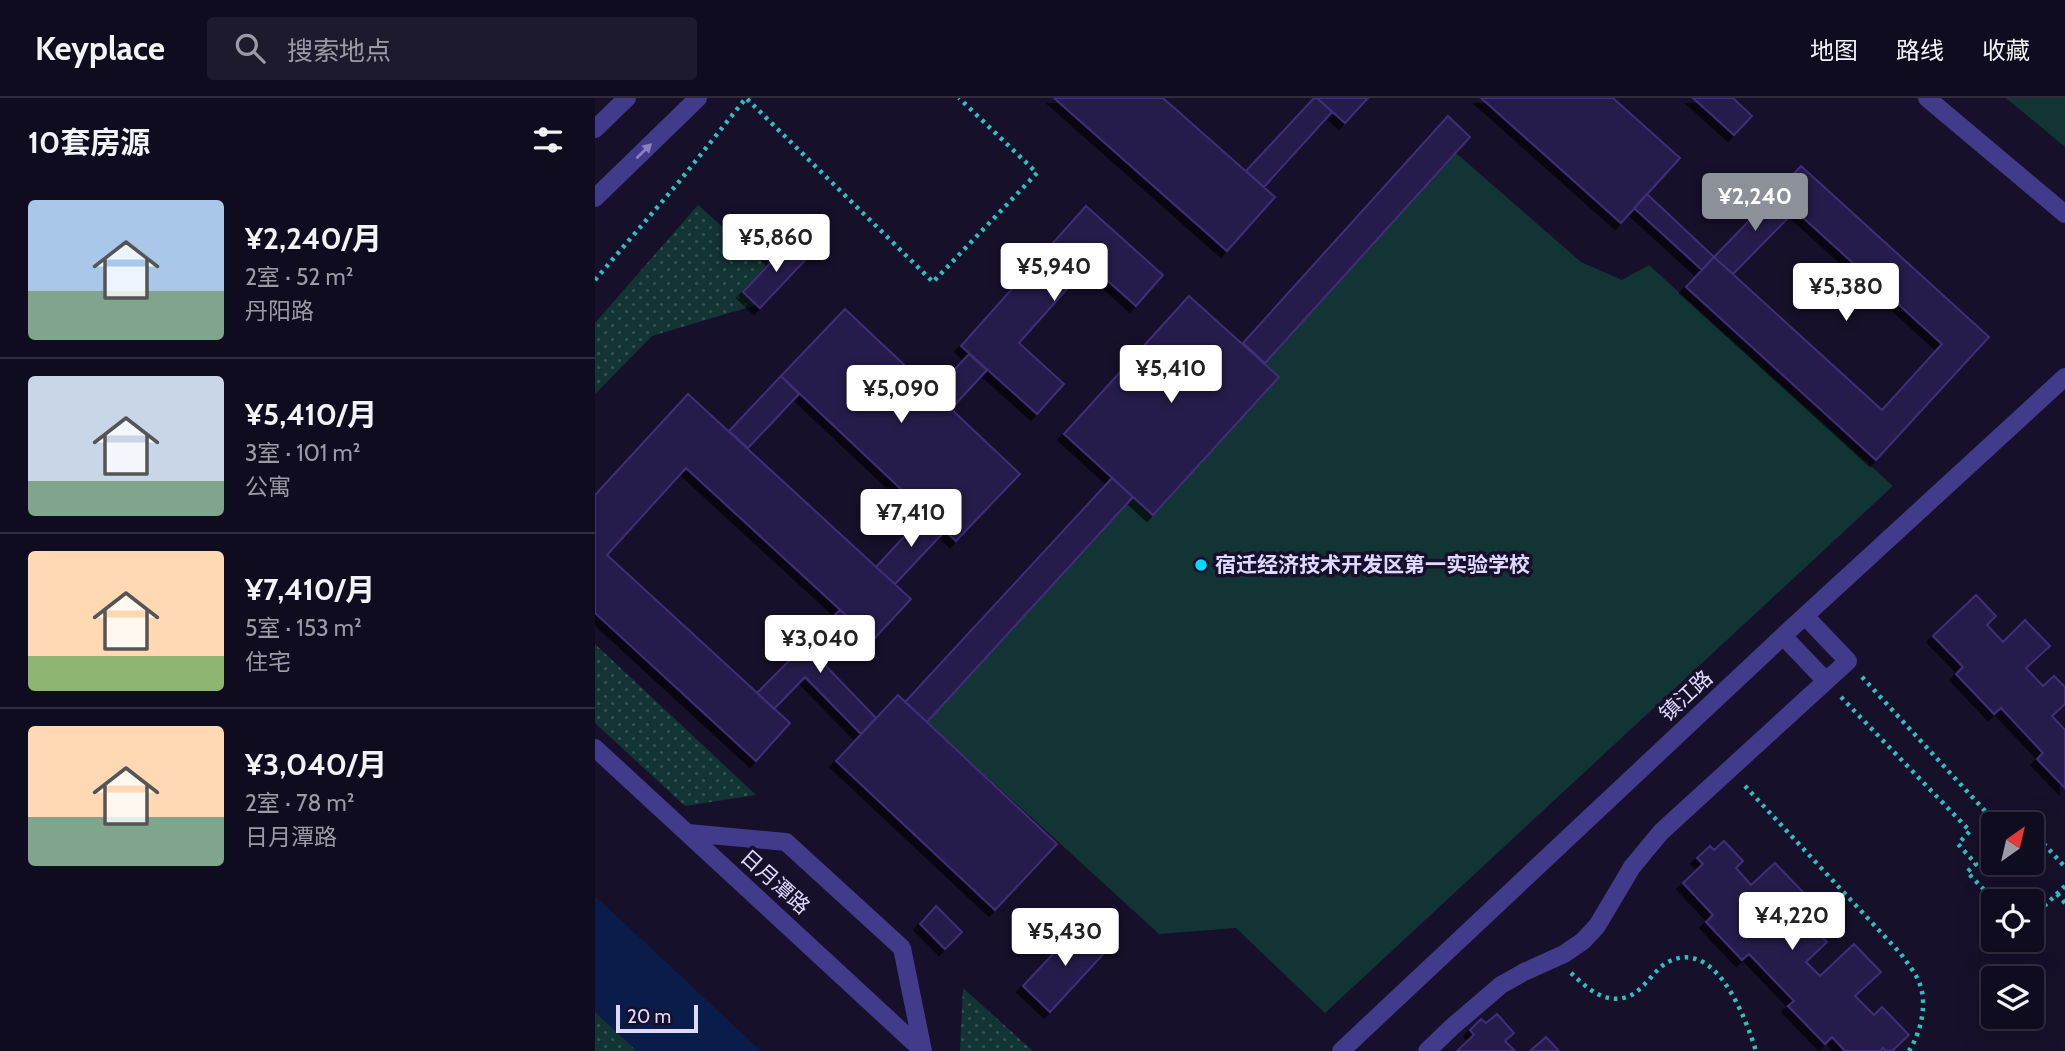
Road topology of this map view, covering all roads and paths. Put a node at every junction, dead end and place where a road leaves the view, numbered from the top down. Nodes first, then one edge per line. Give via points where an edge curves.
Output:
1 (627, 98) edge
2 (698, 98) edge
3 (745, 98) edge
4 (959, 98) edge
5 (1927, 98) edge
6 (595, 129) edge
7 (595, 198) edge
8 (2065, 215) edge
9 (595, 280) edge
10 (2065, 377) edge
11 (1805, 616) junction
12 (1783, 636) junction
13 (1848, 661) junction
14 (1826, 681) junction
15 (595, 748) edge
16 (1730, 770) junction
17 (1985, 812) edge
18 (688, 833) junction
19 (2044, 844) edge
20 (2065, 867) edge
21 (2065, 886) edge
22 (1984, 889) edge
23 (2057, 894) junction
24 (2065, 903) edge
25 (2044, 906) edge
26 (1554, 958) junction
27 (923, 1051) edge
28 (1341, 1051) edge
29 (1427, 1051) edge
30 (1756, 1051) edge
31 (1909, 1051) edge

1 - 6 street
7 -> 2 street
3 - 4 path via 933,282 1037,173
3 - 9 path
5 - 8 street
10 - 11 street, 镇江路
11 - 12 street, 镇江路
11 - 13 street
12 - 14 street
12 - 28 street, 镇江路
13 - 14 street
13 - 17 path
14 - 16 street
14 - 22 path via 1970,831 1958,844 1976,864 1968,872
15 - 18 street, 日月潭路
16 - 26 street via 1646,848 1583,941
16 - 31 path via 1901,954 1918,979 1923,993 1921,1019
18 - 27 street, 日月潭路
18 - 27 street via 786,842 902,947
19 - 20 path
21 - 23 path
23 - 24 path
23 - 25 path
26 - 29 street via 1501,985
26 - 30 path via 1588,989 1613,999 1630,996 1669,961 1696,959 1728,985

